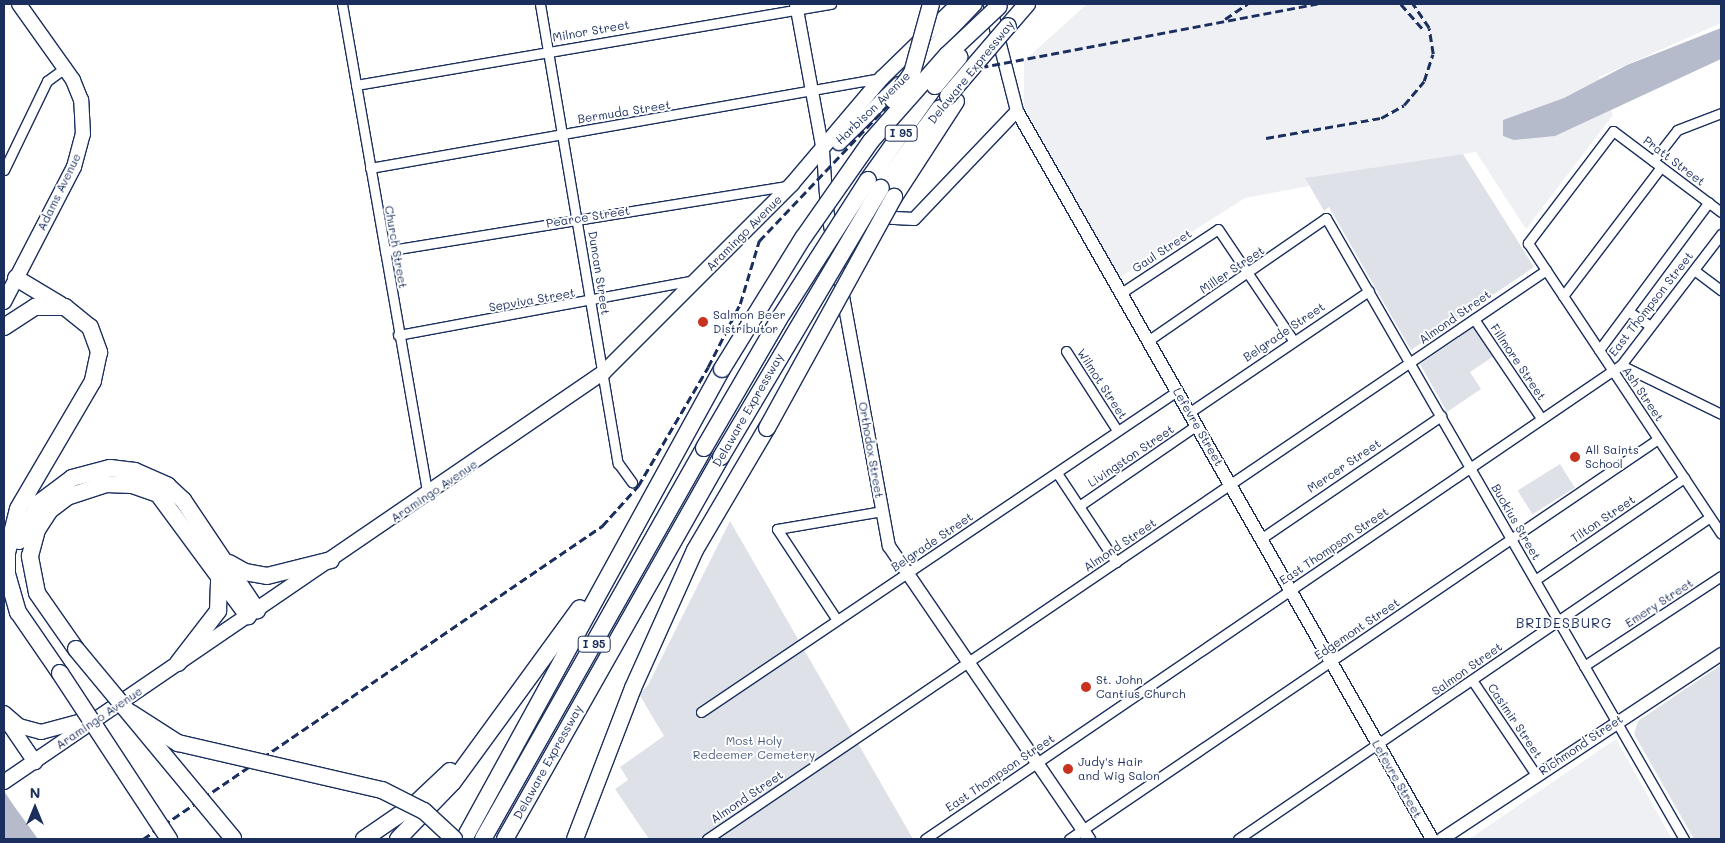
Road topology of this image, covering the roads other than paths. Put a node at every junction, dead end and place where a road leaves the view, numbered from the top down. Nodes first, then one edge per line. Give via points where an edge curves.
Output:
1 (19, 4) edge
2 (342, 4) edge
3 (540, 4) edge
4 (831, 4) edge
5 (931, 4) edge
6 (958, 4) edge
7 (975, 4) edge
8 (1027, 4) edge
9 (997, 5) edge
10 (796, 7) edge
11 (548, 51) junction
12 (66, 67) junction
13 (882, 78) junction
14 (356, 85) junction
15 (811, 94) junction
16 (1017, 111) junction
17 (1721, 113) edge
18 (563, 134) junction
19 (823, 151) junction
20 (1653, 161) junction
21 (1661, 167) junction
22 (370, 168) junction
23 (4, 170) edge
24 (792, 184) junction
25 (881, 189) junction
26 (1708, 202) junction
27 (827, 209) junction
28 (1721, 212) edge
29 (1326, 218) joint
30 (578, 219) junction
31 (1721, 234) edge
32 (1528, 243) joint
33 (385, 251) junction
34 (1546, 270) junction
35 (1694, 270) junction
36 (1248, 275) junction
37 (16, 278) junction
38 (698, 280) junction
39 (1721, 290) edge
40 (1369, 291) junction
41 (1121, 293) junction
42 (1563, 296) junction
43 (4, 302) edge
44 (591, 302) junction
45 (65, 307) junction
46 (1628, 311) junction
47 (1474, 318) junction
48 (1650, 326) junction
49 (4, 327) edge
50 (398, 335) junction
51 (1149, 340) junction
52 (1293, 340) junction
53 (1599, 350) junction
54 (1066, 352) dead end
55 (1410, 363) junction
56 (1621, 365) junction
57 (722, 370) junction
58 (1612, 370) junction
59 (604, 372) junction
60 (1177, 391) junction
61 (1190, 412) junction
62 (1721, 414) edge
63 (1441, 416) junction
64 (1541, 418) junction
65 (1197, 426) junction
66 (1117, 430) junction
67 (1658, 439) junction
68 (1470, 468) junction
69 (1057, 473) junction
70 (1684, 478) junction
71 (632, 482) dead end
72 (1231, 484) junction
73 (428, 495) junction
74 (648, 504) junction
75 (1079, 506) junction
76 (882, 511) junction
77 (1710, 517) junction
78 (1721, 534) edge
79 (1262, 538) junction
80 (1512, 540) junction
81 (331, 560) junction
82 (1116, 562) junction
83 (223, 568) junction
84 (906, 574) junction
85 (1721, 576) edge
86 (1535, 580) junction
87 (1291, 591) junction
88 (253, 613) junction
89 (837, 620) junction
90 (1558, 621) junction
91 (47, 654) junction
92 (1721, 654) edge
93 (1331, 661) junction
94 (178, 663) junction
95 (968, 663) junction
96 (1584, 666) junction
97 (1472, 680) junction
98 (512, 699) junction
99 (701, 712) dead end
100 (131, 713) junction
101 (4, 714) edge
102 (103, 716) junction
103 (1616, 721) junction
104 (1378, 745) junction
105 (35, 762) junction
106 (1036, 764) junction
107 (1536, 775) junction
108 (9, 778) edge
109 (596, 787) junction
110 (1086, 835) edge
111 (169, 839) edge
112 (234, 839) edge
113 (364, 839) edge
114 (398, 839) edge
115 (454, 839) edge
116 (464, 839) edge
117 (483, 839) edge
118 (504, 839) edge
119 (575, 839) edge
120 (580, 839) edge
121 (707, 839) edge
122 (925, 839) edge
123 (1069, 839) edge
124 (1238, 839) edge
125 (1432, 839) edge
126 (1442, 839) edge
127 (1684, 839) edge

1 - 12 main road, Adams Avenue
2 - 14 street, Church Street
3 - 11 street, Duncan Street
4 - 10 street, Milnor Street
5 - 57 highway, bridge via 912,73 810,209
6 - 13 main road, Harbison Avenue
7 - 19 main road, Harbison Avenue via 838,144
8 - 25 highway, Delaware Expressway / I 95, bridge
9 - 16 street, Lefevre Street
9 - 25 highway, Delaware Expressway / I 95, bridge via 935,86
9 - 57 highway, bridge via 947,55 871,141 812,224
10 - 11 street, Milnor Street
10 - 15 street, Orthodox Street
11 - 14 street, Milnor Street
11 - 18 street, Duncan Street
12 - 23 street via 47,81
12 - 37 main road, Adams Avenue via 80,100 82,143
13 - 15 street, Bermuda Street
13 - 19 main road, Harbison Avenue
14 - 22 street, Church Street
15 - 18 street, Bermuda Street
15 - 19 street, Orthodox Street
16 - 27 street via 914,219 858,216
16 - 41 street, Lefevre Street
17 - 20 street via 1677,130
18 - 22 street, Bermuda Street
18 - 30 street, Duncan Street
19 - 24 main road, Aramingo Avenue
19 - 27 street, Orthodox Street
20 - 21 street, Pratt Street
20 - 32 street, Pratt Street via 1613,131
21 - 26 street, Pratt Street
21 - 42 street
22 - 33 street, Church Street
24 - 30 street, Pearce Street
24 - 38 main road, Aramingo Avenue
25 - 109 highway, bridge via 742,470 695,550 632,688
25 - 117 highway, Delaware Expressway / I 95, bridge via 779,319
25 - 118 highway, Delaware Expressway / I 95, bridge via 721,457
26 - 28 street, Pratt Street
26 - 46 street
27 - 76 street, Orthodox Street
29 - 36 street, Miller Street
29 - 40 street, Buckius Street
30 - 33 street, Pearce Street
30 - 44 street, Duncan Street
31 - 35 street, East Thompson Street
32 - 34 street, Ash Street
33 - 50 street, Church Street
34 - 42 street, Ash Street
34 - 47 street, Almond Street
35 - 39 street
35 - 48 street, East Thompson Street
36 - 41 street, Gaul Street via 1217,230
36 - 51 street, Miller Street
36 - 52 street
37 - 43 main road, Adams Avenue
37 - 45 highway
38 - 44 street, Sepviva Street
38 - 59 main road, Aramingo Avenue
40 - 52 street, Belgrade Street
40 - 55 street, Buckius Street
41 - 51 street, Lefevre Street
42 - 53 street, Ash Street
44 - 50 street, Sepviva Street
44 - 59 street, Duncan Street
45 - 49 highway via 35,307
45 - 91 highway via 94,334 98,366 18,509 7,553 7,574 18,612
46 - 48 street
46 - 53 street
47 - 55 street, Almond Street
47 - 64 street, Fillmore Street
48 - 56 street, East Thompson Street
50 - 73 street, Church Street
51 - 60 street, Lefevre Street
52 - 61 street, Belgrade Street
53 - 58 street, Ash Street
54 - 66 street, Wilmot Street
55 - 63 street, Buckius Street
55 - 72 street, Almond Street
56 - 58 street, East Thompson Street
56 - 62 street
57 - 74 highway
58 - 64 street, East Thompson Street
58 - 67 street, Ash Street
59 - 71 street, Duncan Street via 618,463
59 - 73 main road, Aramingo Avenue
60 - 61 street, Lefevre Street
60 - 66 street, Belgrade Street
61 - 65 street, Lefevre Street
63 - 68 street, Buckius Street
63 - 79 street, Mercer Street
64 - 68 street, East Thompson Street
65 - 72 street, Lefevre Street
65 - 75 street, Livingston Street
66 - 69 street, Belgrade Street
67 - 70 street, Ash Street
67 - 80 street, Edgemont Street
68 - 80 street, Buckius Street
68 - 87 street, East Thompson Street
69 - 75 street
69 - 84 street, Belgrade Street
70 - 77 street, Ash Street
70 - 86 street, Tilton Street
72 - 79 street, Lefevre Street
72 - 82 street, Almond Street
73 - 81 main road, Aramingo Avenue
74 - 98 highway
74 - 116 highway
75 - 82 street
76 - 84 street, Orthodox Street via 889,546
76 - 89 street via 777,529
77 - 78 street, Ash Street
77 - 90 street, Salmon Street
79 - 87 street, Lefevre Street
80 - 86 street, Buckius Street
80 - 93 street, Edgemont Street
81 - 83 highway via 267,576
81 - 88 main road, Aramingo Avenue
82 - 95 street, Almond Street
83 - 88 highway
83 - 91 highway via 183,500 152,477 110,468 72,478 30,514 17,550 20,600
83 - 94 highway via 218,611
83 - 100 highway, bridge via 158,494 118,483 67,497 42,520 30,556 37,593 76,649
84 - 89 street, Belgrade Street
84 - 95 street, Orthodox Street
85 - 96 street, Emery Street
86 - 90 street, Buckius Street
87 - 93 street, Lefevre Street
87 - 106 street, East Thompson Street
88 - 94 main road, Aramingo Avenue
89 - 99 street, Belgrade Street
90 - 96 street, Buckius Street
90 - 97 street, Salmon Street
91 - 111 highway, bridge
92 - 103 street, Richmond Street
93 - 104 street, Lefevre Street
93 - 110 street, Edgemont Street
94 - 102 main road, Aramingo Avenue
95 - 106 street, Orthodox Street
95 - 121 street, Almond Street
96 - 103 street, Buckius Street
97 - 104 street, Salmon Street
97 - 107 street, Casimir Street
98 - 113 highway via 444,776 398,817
98 - 114 highway via 448,788
100 - 112 highway, bridge
100 - 115 highway, bridge via 178,743 382,790 424,812
101 - 102 main road via 19,726 41,732
101 - 105 main road
102 - 105 main road, Aramingo Avenue
103 - 107 street, Richmond Street
103 - 127 street, Buckius Street
104 - 124 street, Salmon Street
104 - 125 street, Lefevre Street
105 - 108 main road, Aramingo Avenue
106 - 110 street, Orthodox Street
106 - 122 street, East Thompson Street
107 - 126 street, Richmond Street
109 - 119 highway
109 - 120 highway
110 - 123 street, Edgemont Street

